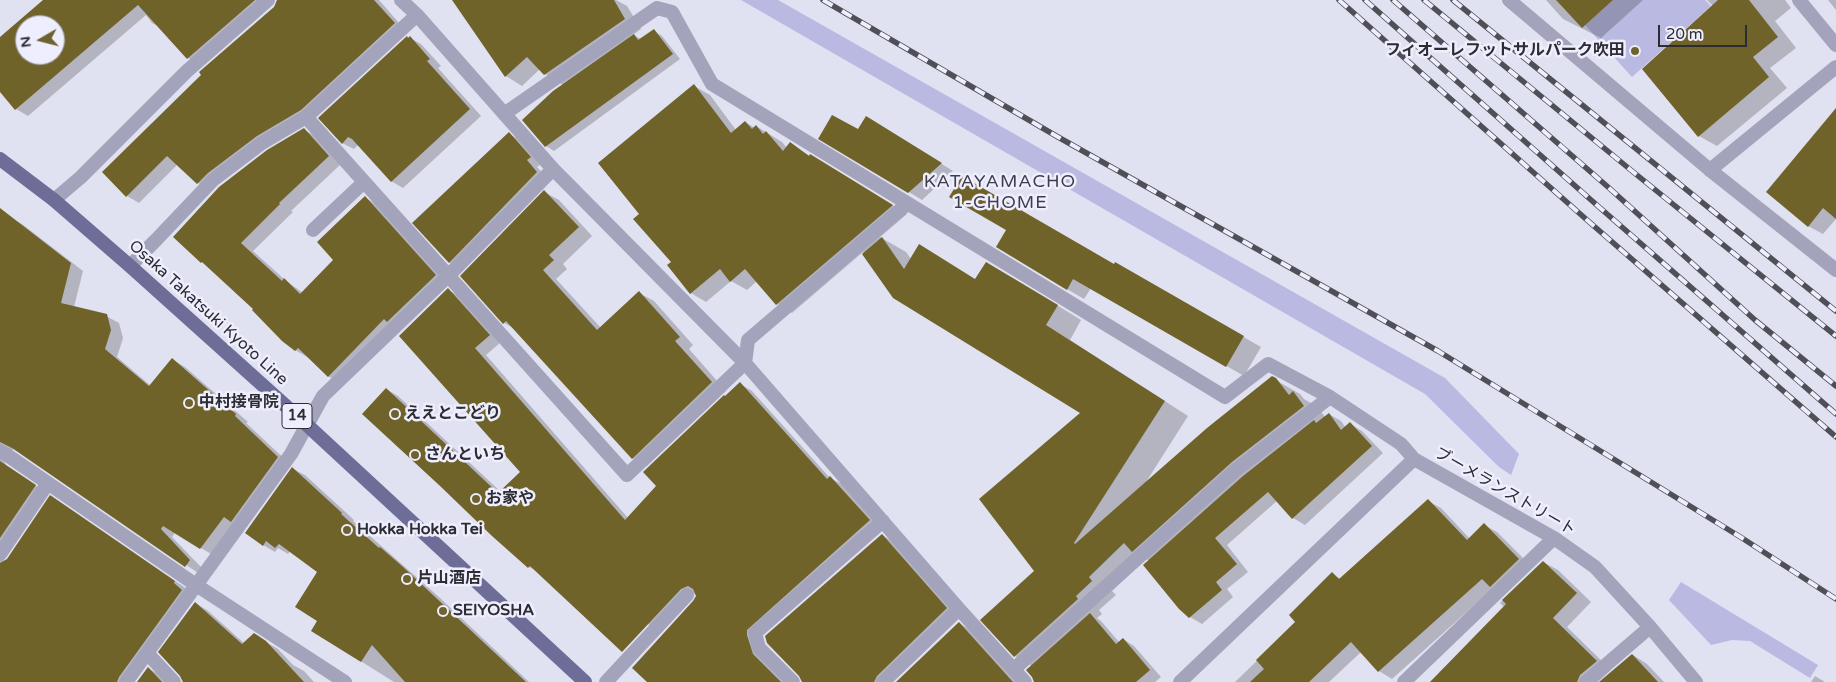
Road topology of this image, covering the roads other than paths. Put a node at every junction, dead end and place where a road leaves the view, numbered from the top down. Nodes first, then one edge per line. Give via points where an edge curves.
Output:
1 (268, 0) edge
2 (401, 0) edge
3 (1509, 0) edge
4 (1799, 0) edge
5 (417, 15) junction
6 (1836, 45) edge
7 (1836, 67) edge
8 (504, 114) junction
9 (306, 117) junction
10 (0, 159) edge
11 (553, 169) junction
12 (1710, 170) junction
13 (364, 182) junction
14 (54, 200) junction
15 (907, 204) junction
16 (313, 230) dead end
17 (130, 266) junction
18 (1836, 270) edge
19 (448, 276) junction
20 (745, 363) junction
21 (1330, 396) junction
22 (306, 425) junction
23 (0, 452) edge
24 (1414, 459) junction
25 (48, 483) junction
26 (883, 522) junction
27 (1554, 538) junction
28 (0, 554) edge
29 (196, 584) junction
30 (687, 595) dead end
31 (959, 609) junction
32 (1650, 627) junction
33 (147, 653) junction
34 (1014, 669) junction
35 (126, 682) edge
36 (174, 682) edge
37 (345, 682) edge
38 (585, 682) edge
39 (606, 682) edge
40 (793, 682) edge
41 (883, 682) edge
42 (1025, 682) edge
43 (1180, 682) edge
44 (1404, 682) edge
45 (1586, 682) edge
46 (1696, 682) edge

1 - 14 street via 187,71
2 - 5 street
3 - 12 street
4 - 6 street
5 - 8 street
5 - 9 street
7 - 12 street
8 - 11 street
8 - 15 street via 657,8 672,12 712,84
9 - 13 street
9 - 17 street via 262,143 213,180
10 - 14 main road, Osaka Takatsuki Kyoto Line / 14
11 - 19 street
11 - 20 street
12 - 18 street
13 - 16 street
13 - 19 street
14 - 17 main road, Osaka Takatsuki Kyoto Line / 14
15 - 20 street via 748,340
15 - 21 street via 1226,397 1268,364
17 - 22 main road, Osaka Takatsuki Kyoto Line / 14
19 - 20 street via 627,475
19 - 22 street via 323,396
20 - 26 street
21 - 24 street via 1401,444
21 - 34 street via 1237,469
22 - 29 street via 291,454
22 - 38 main road, Osaka Takatsuki Kyoto Line / 14
23 - 25 street
24 - 27 street, ブーメランストリート
24 - 43 street, ブーメランストリート
25 - 28 street
25 - 29 street
26 - 31 street
26 - 40 street via 755,633 759,648
27 - 32 street, ブーメランストリート via 1595,567
27 - 44 street
29 - 33 street
29 - 37 street
30 - 39 street
31 - 34 street
31 - 41 street
32 - 45 street
32 - 46 street, ブーメランストリート
33 - 35 street
33 - 36 street
34 - 42 street

